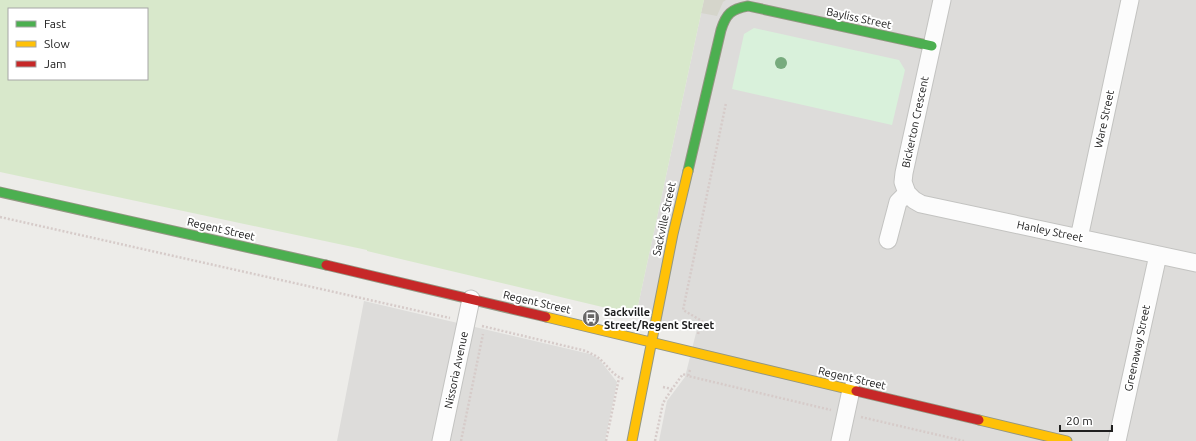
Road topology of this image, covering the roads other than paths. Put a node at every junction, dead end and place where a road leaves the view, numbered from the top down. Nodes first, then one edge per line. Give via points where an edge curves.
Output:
1 (942, 0) edge
2 (1130, 0) edge
3 (734, 8) joint
4 (932, 46) junction
5 (0, 192) edge
6 (907, 193) junction
7 (1079, 238) junction
8 (888, 240) dead end
9 (1158, 255) junction
10 (1196, 263) edge
11 (471, 299) junction
12 (651, 342) junction
13 (851, 390) junction
14 (1036, 437) edge
15 (442, 441) edge
16 (632, 441) edge
17 (840, 441) edge
18 (1067, 441) edge
19 (1117, 441) edge

1 - 4 street, Bickerton Crescent
2 - 7 street, Ware Street
3 - 4 street, Bayliss Street via 748,6
3 - 12 street, Sackville Street via 724,20 721,30 682,192
4 - 6 street, Bickerton Crescent via 904,173 903,182
5 - 11 street, Regent Street
6 - 7 street, Hanley Street via 921,204
6 - 8 street via 898,202
7 - 9 street, Hanley Street
9 - 10 street, Hanley Street
9 - 19 street, Greenaway Street
11 - 12 street, Regent Street
11 - 15 street, Nissoria Avenue
12 - 13 street, Regent Street
12 - 16 street, Sackville Street
13 - 14 street, Regent Street
13 - 17 street
14 - 18 street, Regent Street

